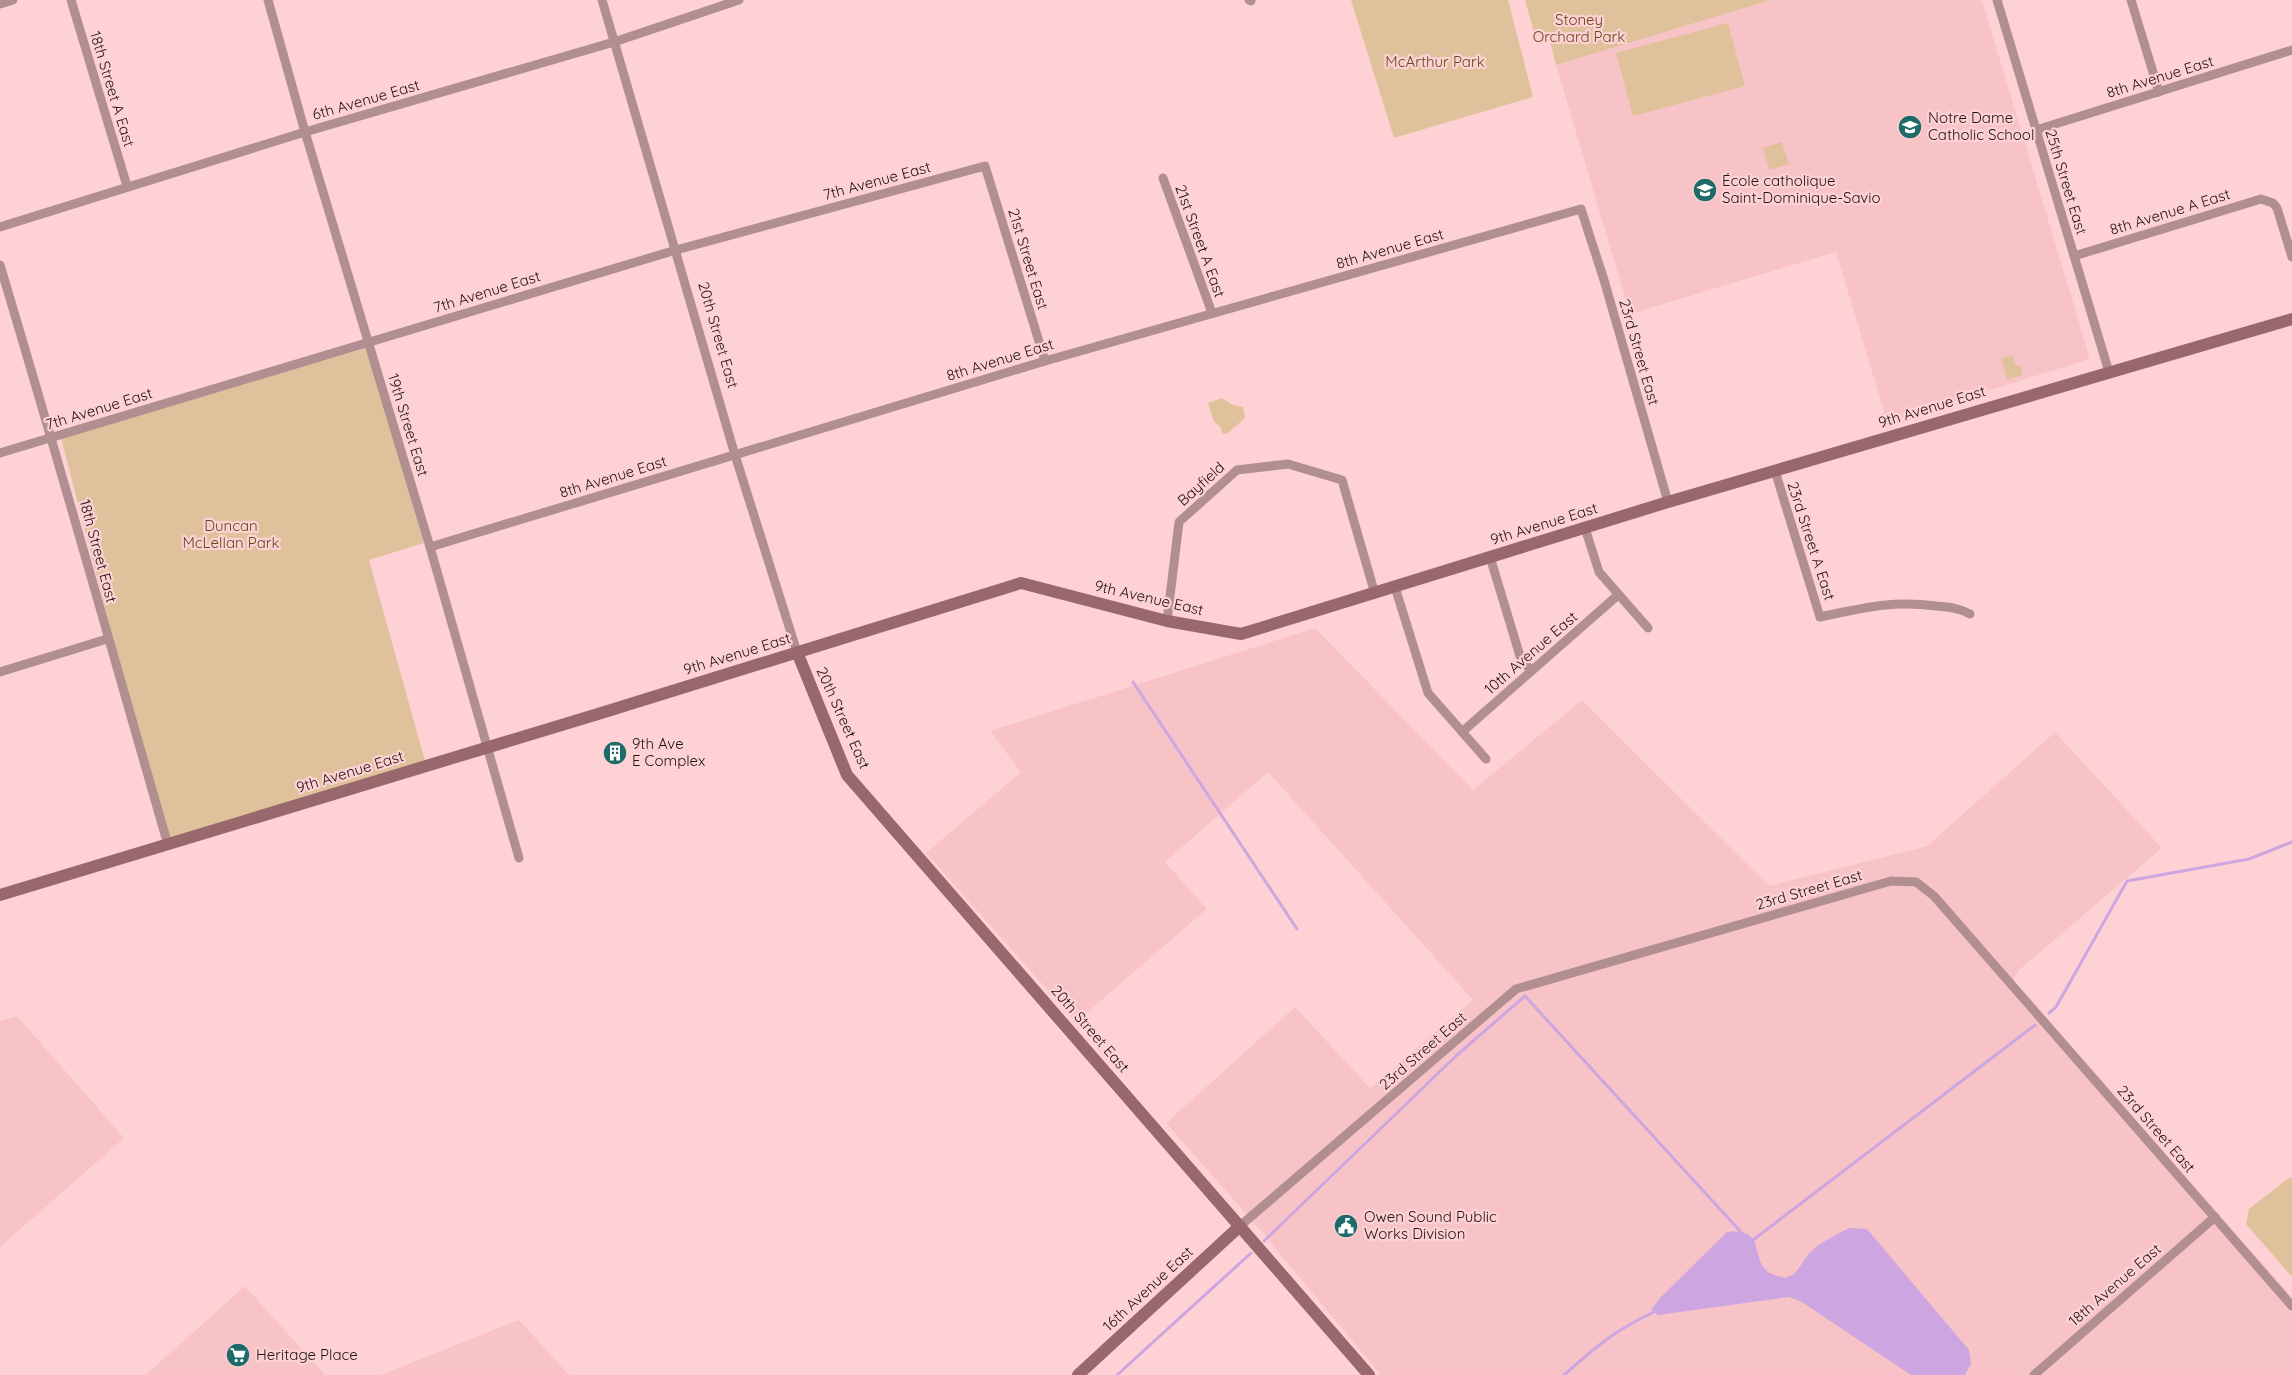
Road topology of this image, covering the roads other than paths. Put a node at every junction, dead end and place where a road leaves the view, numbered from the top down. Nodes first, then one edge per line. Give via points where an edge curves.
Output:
1 (13, 0) edge
2 (71, 0) edge
3 (268, 0) edge
4 (602, 0) edge
5 (739, 0) edge
6 (1997, 0) edge
7 (2131, 0) edge
8 (0, 4) edge
9 (614, 42) junction
10 (2292, 50) edge
11 (2159, 92) junction
12 (2036, 130) junction
13 (305, 132) junction
14 (985, 166) joint
15 (1163, 178) dead end
16 (127, 186) junction
17 (1581, 209) joint
18 (0, 227) edge
19 (676, 250) junction
20 (2074, 256) junction
21 (2292, 256) edge
22 (0, 265) edge
23 (1212, 313) junction
24 (2292, 319) edge
25 (368, 342) junction
26 (1045, 361) junction
27 (2109, 372) junction
28 (52, 437) junction
29 (0, 453) edge
30 (735, 455) junction
31 (1775, 471) junction
32 (1668, 502) junction
33 (1585, 528) junction
34 (430, 547) junction
35 (1490, 558) junction
36 (1395, 587) junction
37 (1375, 594) junction
38 (1618, 595) junction
39 (1970, 614) dead end
40 (1167, 621) junction
41 (1648, 628) dead end
42 (107, 639) junction
43 (797, 652) junction
44 (1531, 671) junction
45 (0, 672) edge
46 (1462, 732) junction
47 (486, 748) junction
48 (1486, 759) dead end
49 (168, 844) junction
50 (520, 858) dead end
51 (0, 895) edge
52 (2215, 1216) junction
53 (1240, 1226) junction
54 (2292, 1306) edge
55 (1078, 1375) edge
56 (1369, 1375) edge
57 (2034, 1375) edge

1 - 8 street
2 - 16 street, 18th Street A East
3 - 13 street, 19th Street East
4 - 9 street, 20th Street East
5 - 9 street, 6th Avenue East
6 - 12 street, 25th Street East
7 - 11 street
9 - 13 street, 6th Avenue East
9 - 19 street, 20th Street East
10 - 11 street, 8th Avenue East
11 - 12 street, 8th Avenue East
12 - 20 street, 25th Street East
13 - 16 street, 6th Avenue East
13 - 25 street, 19th Street East
14 - 19 street, 7th Avenue East
14 - 26 street, 21st Street East
15 - 23 street, 21st Street A East
16 - 18 street, 6th Avenue East
17 - 23 street, 8th Avenue East
17 - 32 street, 23rd Street East
19 - 25 street, 7th Avenue East
19 - 30 street, 20th Street East
20 - 21 street, 8th Avenue A East via 2261,199 2273,203 2280,214
20 - 27 street, 25th Street East
22 - 28 street, 18th Street East
23 - 26 street, 8th Avenue East
24 - 27 street, 9th Avenue East
25 - 28 street, 7th Avenue East
25 - 34 street, 19th Street East
26 - 30 street, 8th Avenue East
27 - 31 street, 9th Avenue East
28 - 29 street, 7th Avenue East
28 - 42 street, 18th Street East
30 - 34 street, 8th Avenue East
30 - 43 street, 20th Street East
31 - 32 street, 9th Avenue East
31 - 39 street, 23rd Street A East via 1820,617 1883,604 1908,603 1960,609
32 - 33 street, 9th Avenue East
33 - 35 street, 9th Avenue East
33 - 38 street via 1599,572
34 - 47 street, 19th Street East
35 - 36 street, 9th Avenue East
35 - 44 street via 1520,656
36 - 37 street, 9th Avenue East
36 - 46 street via 1428,693
37 - 40 street, 9th Avenue East via 1242,634
37 - 40 street, Bayfield via 1342,480 1288,464 1237,470 1179,522
38 - 41 street
38 - 44 street, 10th Avenue East
40 - 43 street, 9th Avenue East via 1021,583
42 - 45 street
42 - 49 street, 18th Street East
43 - 47 street, 9th Avenue East
43 - 53 street, 20th Street East via 847,775
44 - 46 street, 10th Avenue East
46 - 48 street
47 - 49 street, 9th Avenue East
47 - 50 street, 19th Street East
49 - 51 street, 9th Avenue East
52 - 53 street, 23rd Street East via 1934,896 1916,882 1891,881 1516,989
52 - 54 street, 23rd Street East
52 - 57 street, 18th Avenue East
53 - 55 street, 16th Avenue East
53 - 56 street, 20th Street East

